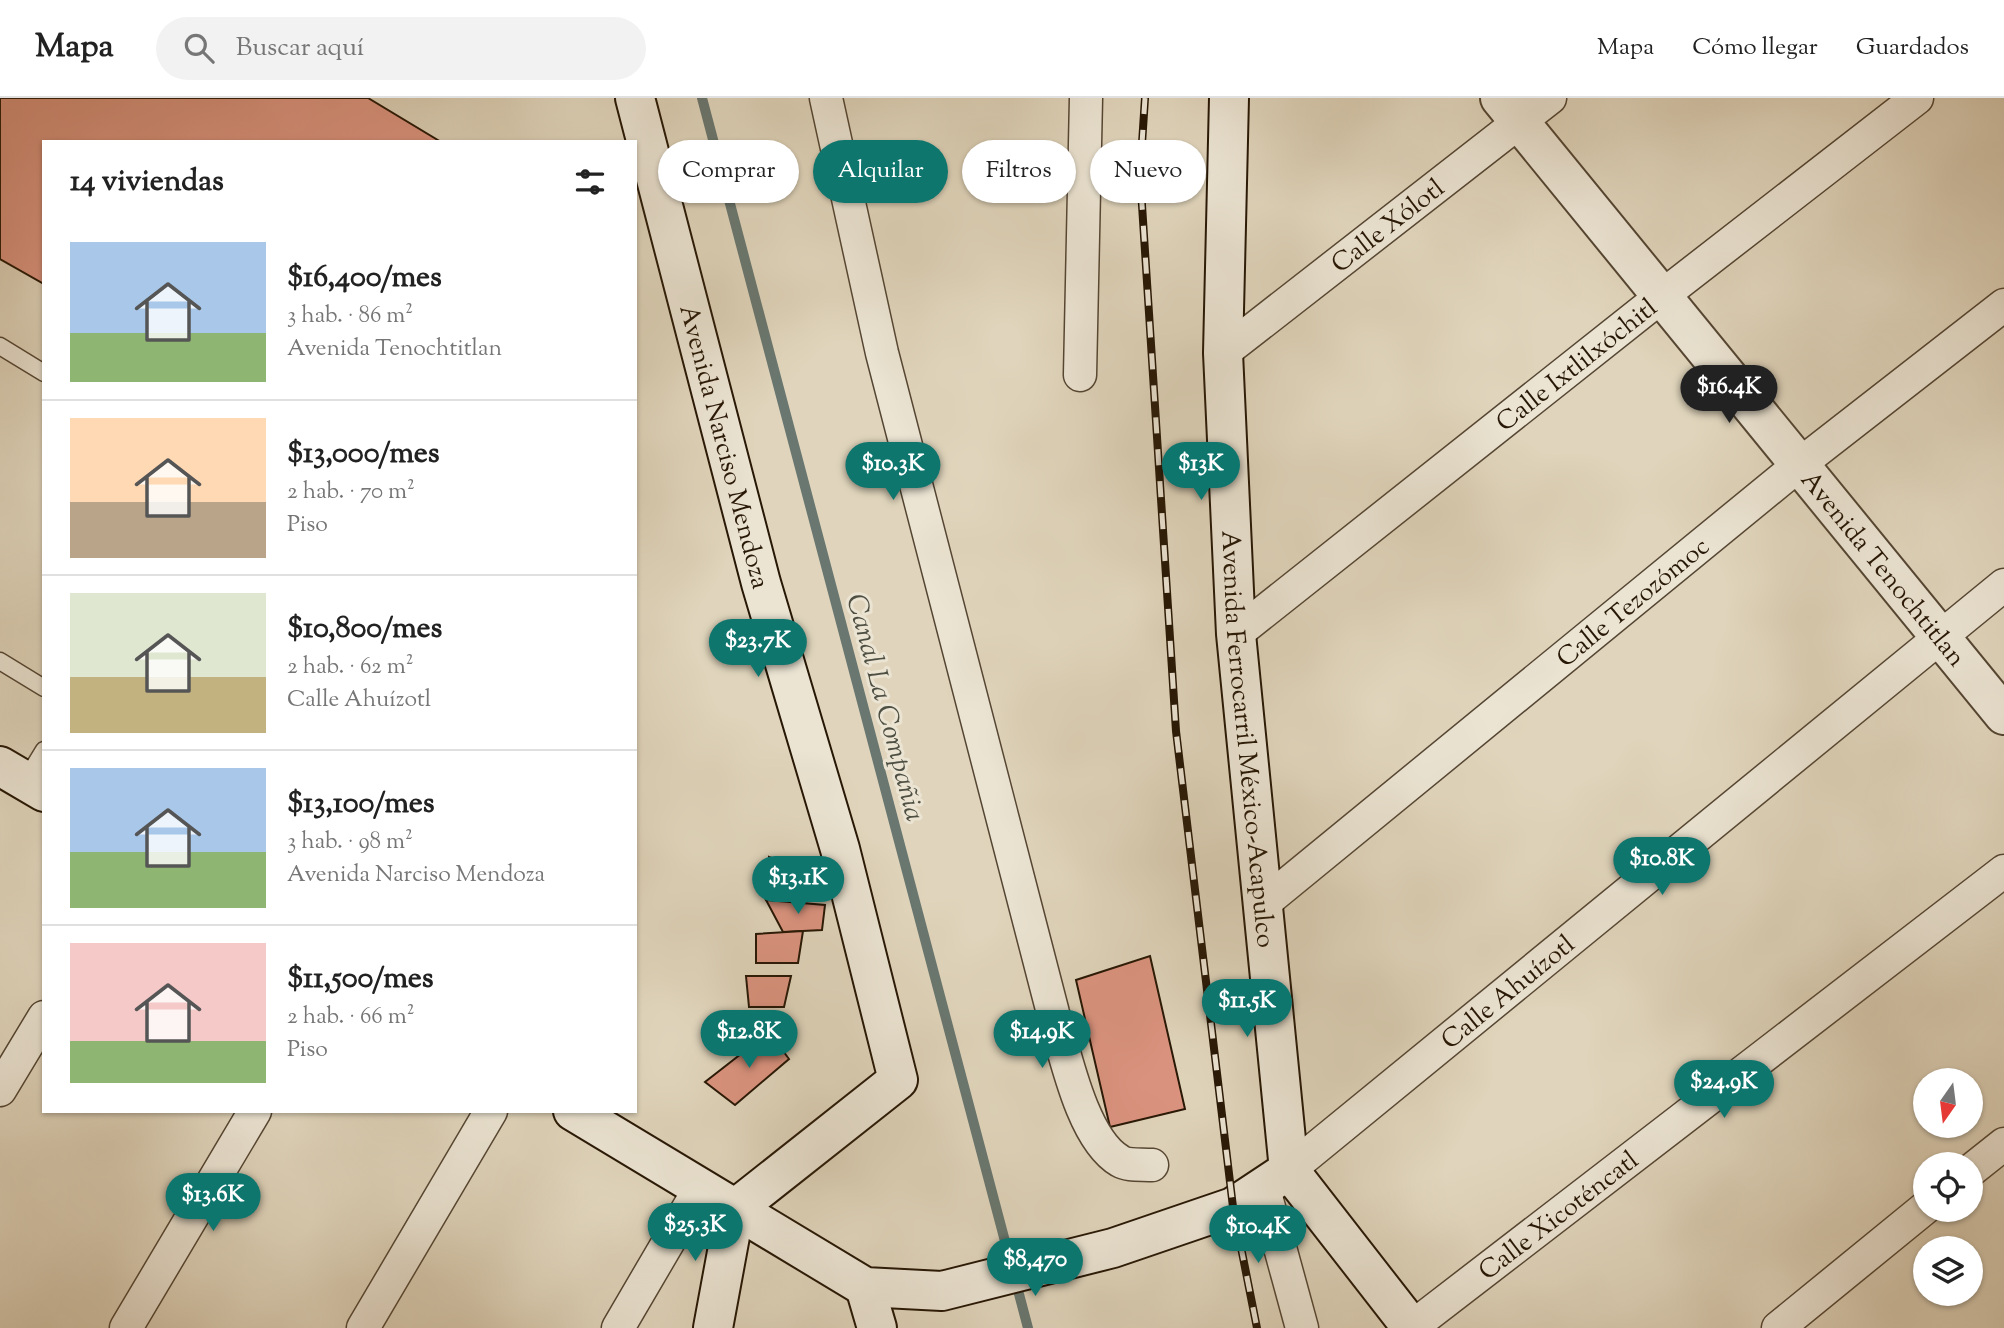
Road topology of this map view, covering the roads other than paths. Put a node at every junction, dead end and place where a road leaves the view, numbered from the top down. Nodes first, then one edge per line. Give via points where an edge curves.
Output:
1 (635, 98) edge
2 (825, 98) edge
3 (1086, 98) edge
4 (1229, 98) edge
5 (1550, 98) edge
6 (1917, 98) edge
7 (1509, 110) edge
8 (1662, 296) junction
9 (2004, 305) edge
10 (0, 346) edge
11 (1223, 353) junction
12 (42, 372) edge
13 (1080, 375) dead end
14 (1800, 464) junction
15 (2004, 584) edge
16 (1236, 634) junction
17 (1940, 636) junction
18 (0, 661) edge
19 (42, 687) edge
20 (2004, 715) edge
21 (2004, 871) edge
22 (1264, 903) junction
23 (42, 1020) edge
24 (0, 1090) edge
25 (254, 1113) edge
26 (490, 1113) edge
27 (576, 1113) edge
28 (2004, 1144) edge
29 (1983, 1161) edge
30 (1152, 1165) dead end
31 (1277, 1179) junction
32 (700, 1188) junction
33 (735, 1209) junction
34 (1913, 1218) edge
35 (865, 1287) junction
36 (126, 1328) edge
37 (363, 1328) edge
38 (618, 1328) edge
39 (713, 1328) edge
40 (877, 1328) edge
41 (1302, 1328) edge
42 (1412, 1328) edge
43 (1778, 1328) edge

1 - 33 main road, Avenida Narciso Mendoza via 761,583 841,849 898,1080
2 - 30 street via 882,353 1081,1108 1106,1150 1122,1163
3 - 13 street
4 - 11 main road, Avenida Ferrocarril México-Acapulco
5 - 7 street, Calle Xólotl
6 - 8 street, Calle Ixtlilxóchitl
7 - 8 main road, Avenida Tenochtitlan
7 - 11 street, Calle Xólotl
8 - 14 main road, Avenida Tenochtitlan
8 - 16 street, Calle Ixtlilxóchitl
9 - 14 street, Calle Tezozómoc
10 - 12 lane
11 - 16 main road, Avenida Ferrocarril México-Acapulco
14 - 17 main road, Avenida Tenochtitlan
14 - 22 street, Calle Tezozómoc
15 - 17 street, Calle Ahuízotl
16 - 22 main road, Avenida Ferrocarril México-Acapulco
17 - 20 main road, Avenida Tenochtitlan
17 - 31 street, Calle Ahuízotl
18 - 19 lane
21 - 42 street, Calle Xicoténcatl
22 - 31 main road, Avenida Ferrocarril México-Acapulco
23 - 24 street
25 - 36 street
26 - 37 street
27 - 32 main road
28 - 29 street
31 - 35 main road, Calle Ahuízotl via 1233,1207 1113,1248 942,1291
31 - 41 street
31 - 42 main road
32 - 33 main road
32 - 38 street
33 - 35 main road
33 - 39 main road
34 - 43 street
35 - 40 main road

